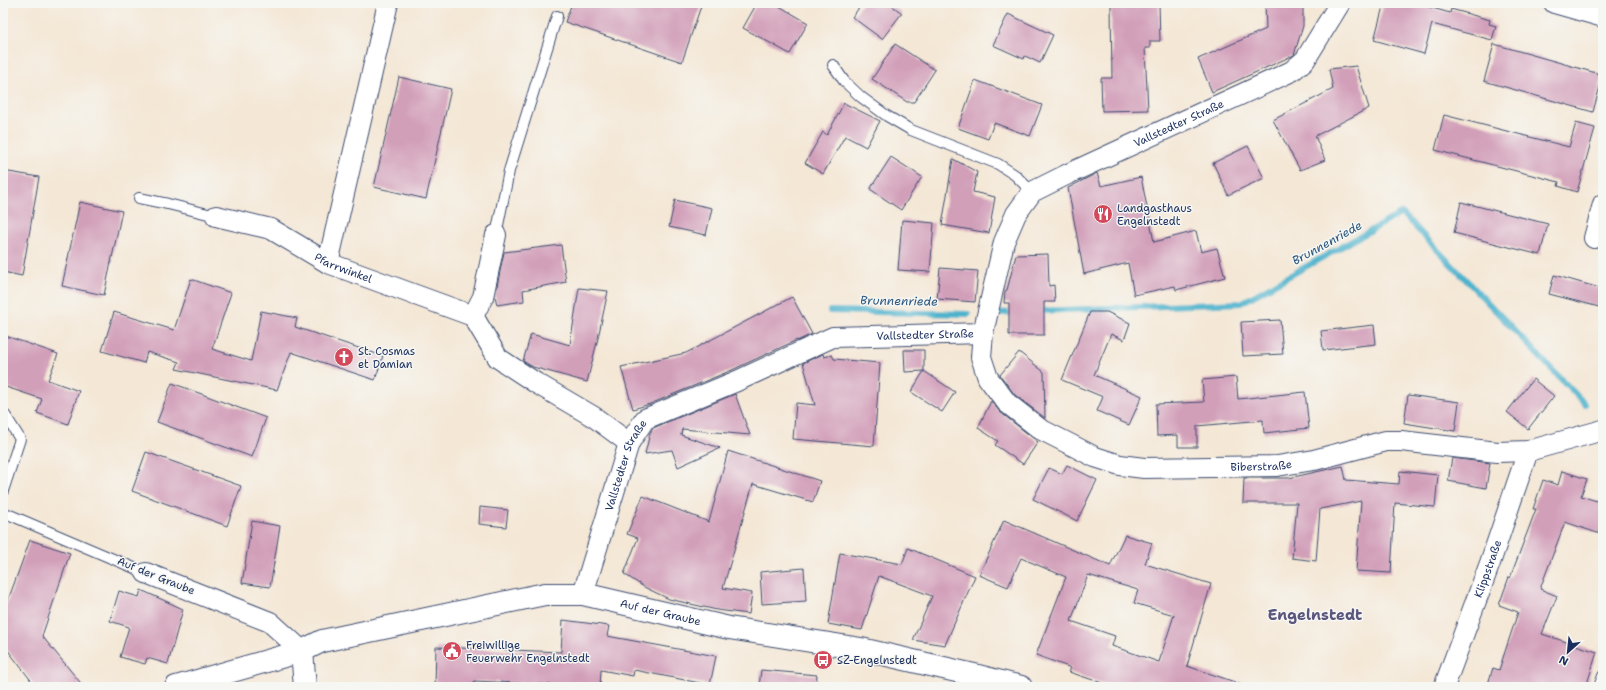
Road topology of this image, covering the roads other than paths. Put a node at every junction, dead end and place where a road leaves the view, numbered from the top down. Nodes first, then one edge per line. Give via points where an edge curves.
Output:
1 (388, 3) edge
2 (1340, 3) edge
3 (1554, 3) edge
4 (557, 16) dead end
5 (1603, 17) edge
6 (833, 65) dead end
7 (1032, 192) junction
8 (139, 198) dead end
9 (1603, 204) edge
10 (216, 216) joint
11 (496, 235) joint
12 (1594, 238) dead end
13 (328, 263) junction
14 (473, 316) junction
15 (983, 333) junction
16 (4, 415) dead end
17 (1603, 430) edge
18 (628, 443) junction
19 (1528, 451) junction
20 (3, 491) edge
21 (3, 512) edge
22 (146, 573) joint
23 (582, 594) junction
24 (302, 651) junction
25 (1603, 676) edge
26 (176, 687) edge
27 (305, 687) edge
28 (1020, 687) edge
29 (1444, 687) edge
30 (1599, 687) edge

1 - 13 street
2 - 7 street, Vallstedter Straße via 1305,60 1292,71
3 - 5 street
4 - 11 lane via 508,171
6 - 7 lane via 855,92 887,116 911,130 998,164 1015,175
7 - 15 street, Vallstedter Straße via 1016,214 1004,242
8 - 10 lane
9 - 12 street
10 - 13 street, Pfarrwinkel via 271,229
11 - 14 street via 483,296
13 - 14 street, Pfarrwinkel
14 - 18 street via 498,358 594,417
15 - 18 street, Vallstedter Straße via 832,337 737,381 645,419
15 - 19 street, Biberstraße via 981,357 988,378 1007,403 1040,430 1095,457 1120,465 1144,468 1277,466 1314,460 1386,441 1401,440 1497,452
16 - 20 lane via 20,439
17 - 19 street, Biberstraße
18 - 23 street, Vallstedter Straße
19 - 29 street, Klippstraße
21 - 22 lane, Auf der Graube
22 - 24 street, Auf der Graube via 270,622
23 - 24 street, Auf der Graube via 545,594 322,641
23 - 28 street, Auf der Graube via 729,628 861,649
24 - 26 street
24 - 27 street
25 - 30 lane

